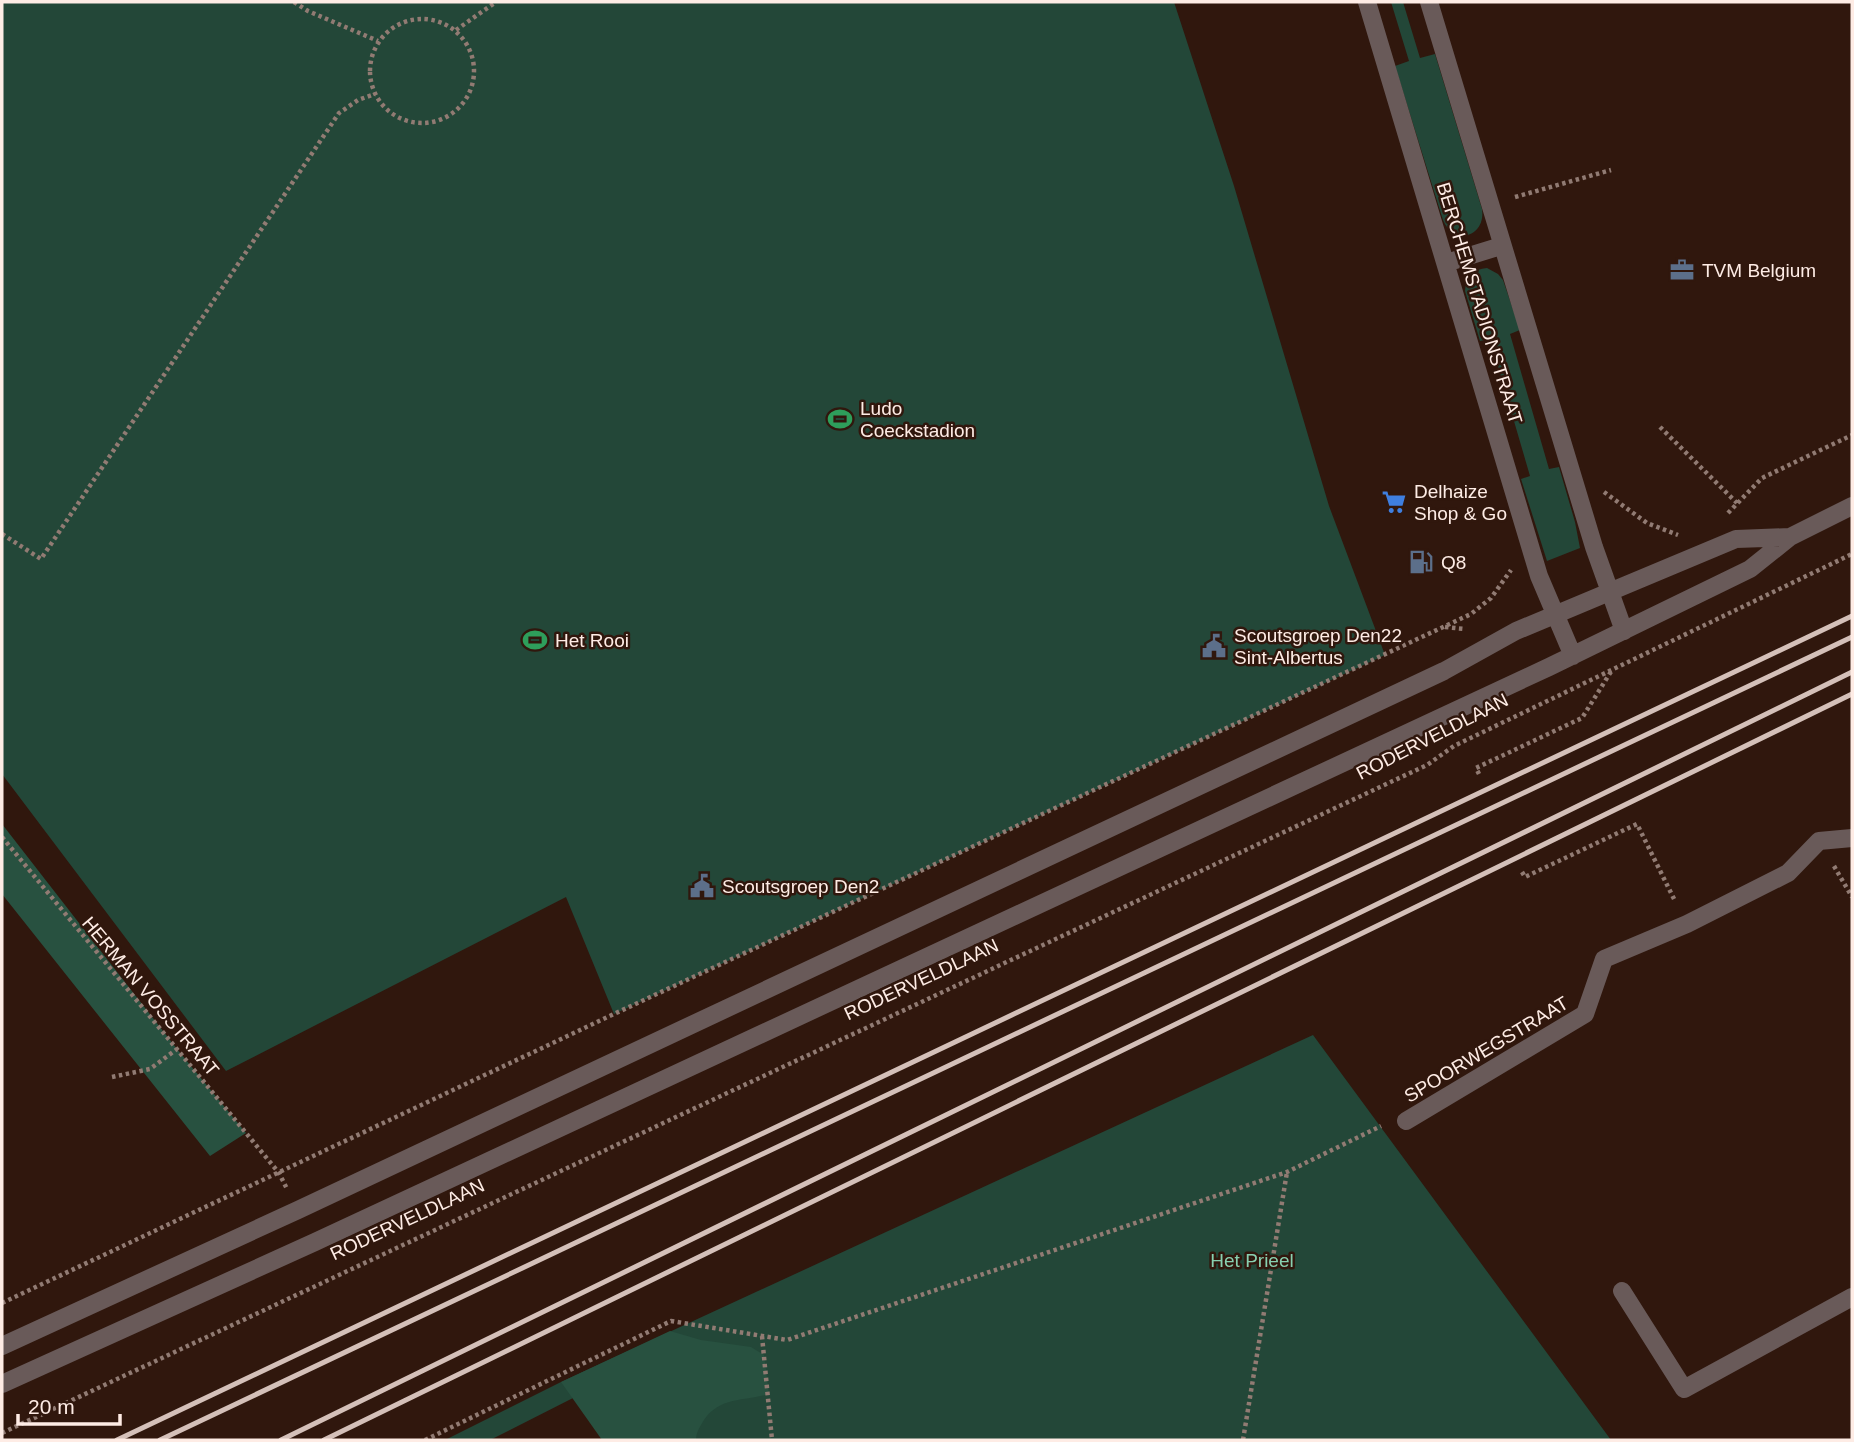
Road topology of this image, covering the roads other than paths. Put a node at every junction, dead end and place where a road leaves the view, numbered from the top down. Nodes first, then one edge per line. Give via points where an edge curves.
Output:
1 (1367, 2) edge
2 (1429, 2) edge
3 (1502, 246) junction
4 (1446, 263) junction
5 (1852, 506) edge
6 (1790, 537) junction
7 (1611, 591) junction
8 (1555, 614) junction
9 (1624, 631) junction
10 (1573, 656) junction
11 (1852, 838) edge
12 (1406, 1121) road end
13 (1622, 1291) dead end
14 (1849, 1305) edge
15 (2, 1346) edge
16 (2, 1384) edge

1 - 4 street, BERCHEMSTADIONSTRAAT
2 - 3 street, BERCHEMSTADIONSTRAAT
3 - 4 street
3 - 7 street, BERCHEMSTADIONSTRAAT
4 - 8 street, BERCHEMSTADIONSTRAAT via 1539,576
5 - 6 street, RODERVELDLAAN
6 - 7 street, RODERVELDLAAN via 1736,539
6 - 9 street, RODERVELDLAAN via 1750,569
7 - 8 street, RODERVELDLAAN
7 - 9 street, BERCHEMSTADIONSTRAAT
8 - 10 street, BERCHEMSTADIONSTRAAT
8 - 15 street, RODERVELDLAAN via 1356,713
9 - 10 street, RODERVELDLAAN
10 - 16 street, RODERVELDLAAN
11 - 12 street, SPOORWEGSTRAAT via 1819,841 1788,873 1604,959 1585,1014
13 - 14 street via 1684,1390

